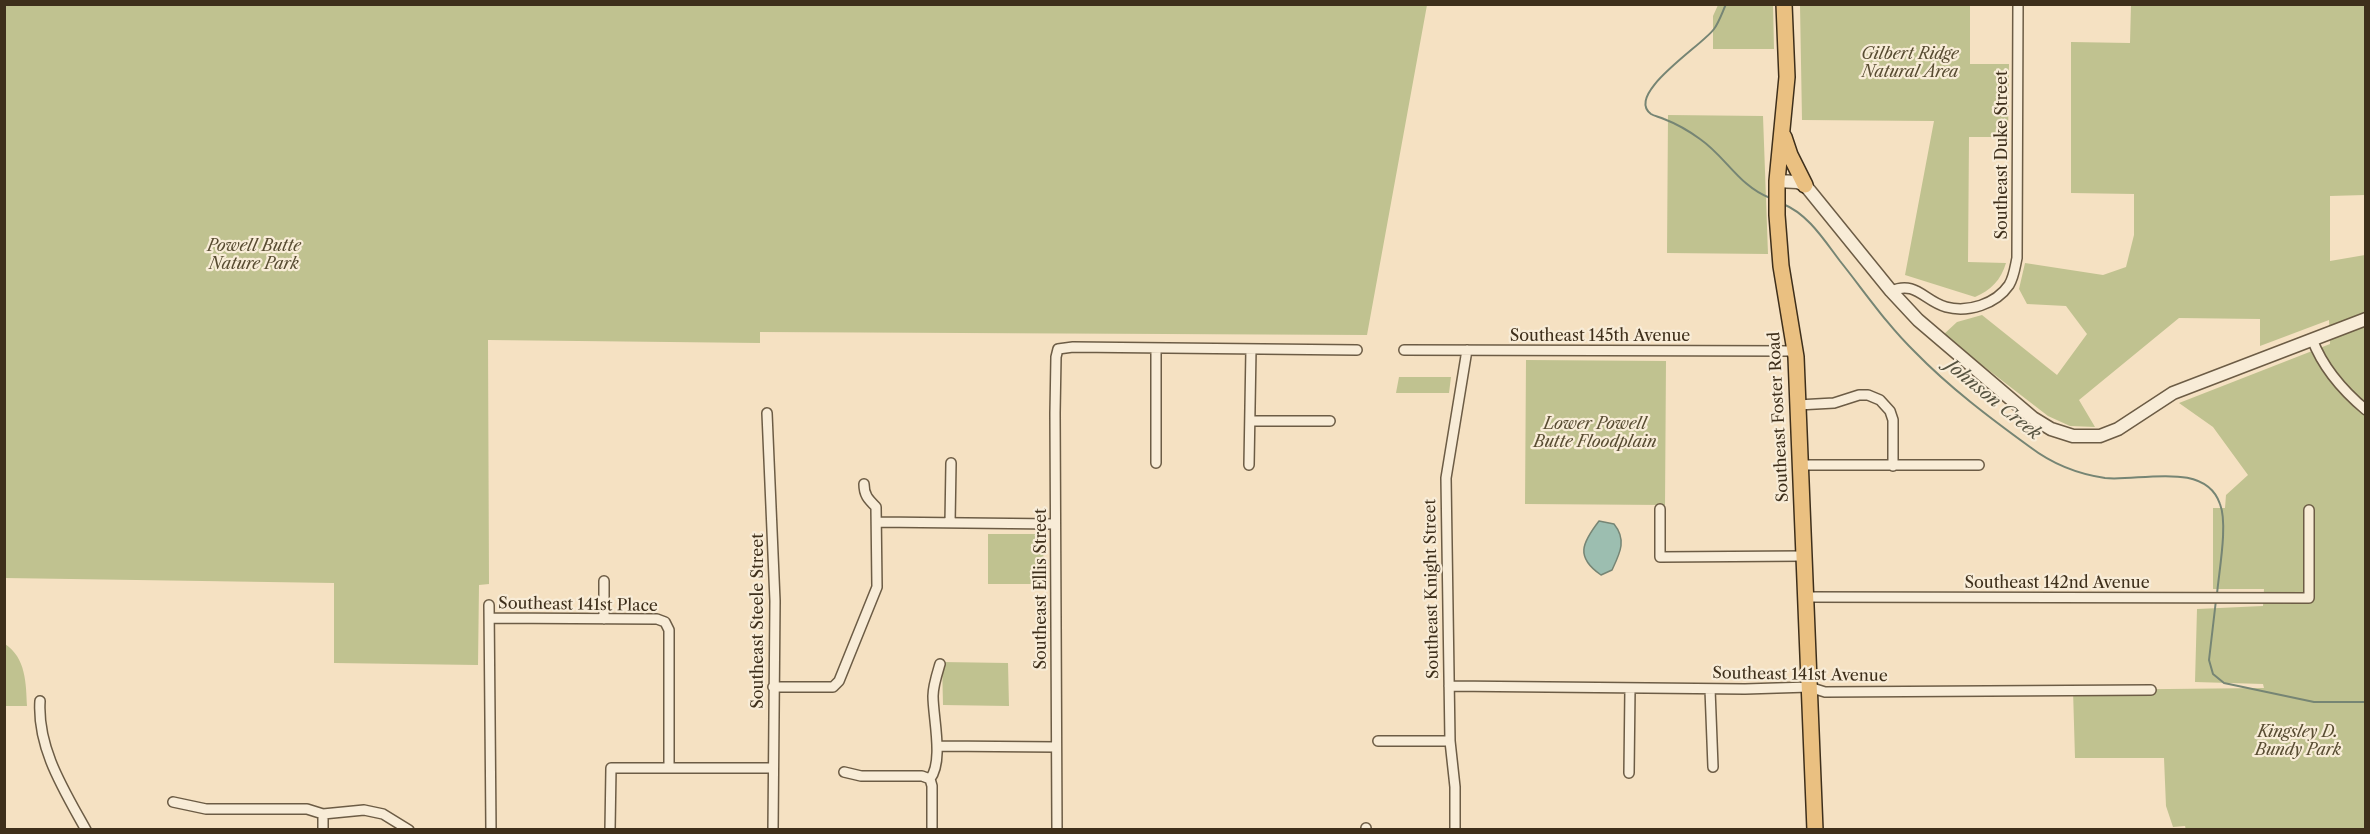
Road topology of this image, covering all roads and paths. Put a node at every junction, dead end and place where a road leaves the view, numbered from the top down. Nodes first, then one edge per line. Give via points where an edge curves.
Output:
1 (1784, 4) edge
2 (2018, 4) edge
3 (1782, 128) junction
4 (1777, 185) junction
5 (1805, 185) junction
6 (1891, 291) junction
7 (2366, 319) edge
8 (2312, 339) junction
9 (1156, 348) junction
10 (1251, 349) junction
11 (1357, 350) dead end
12 (1404, 350) dead end
13 (1467, 350) junction
14 (1795, 351) junction
15 (1798, 405) junction
16 (2366, 410) edge
17 (767, 413) dead end
18 (1250, 421) junction
19 (1330, 421) dead end
20 (1156, 463) dead end
21 (951, 464) dead end
22 (1249, 465) dead end
23 (1800, 465) junction
24 (1979, 465) dead end
25 (1893, 466) junction
26 (864, 484) dead end
27 (1660, 509) dead end
28 (2309, 510) dead end
29 (877, 522) junction
30 (950, 523) junction
31 (1055, 524) junction
32 (1804, 556) junction
33 (604, 581) dead end
34 (1805, 597) junction
35 (489, 605) dead end
36 (490, 618) junction
37 (604, 619) junction
38 (940, 663) dead end
39 (1449, 686) junction
40 (773, 687) junction
41 (1809, 687) junction
42 (1630, 688) junction
43 (1710, 689) junction
44 (2151, 690) dead end
45 (40, 701) dead end
46 (1378, 741) dead end
47 (1450, 741) junction
48 (938, 746) junction
49 (1056, 747) junction
50 (669, 767) junction
51 (1713, 767) dead end
52 (773, 768) junction
53 (844, 772) dead end
54 (1629, 773) dead end
55 (930, 779) junction
56 (173, 801) dead end
57 (322, 814) junction
58 (86, 830) edge
59 (323, 830) edge
60 (409, 830) edge
61 (491, 830) edge
62 (610, 830) edge
63 (773, 830) edge
64 (932, 830) edge
65 (1057, 830) edge
66 (1455, 830) edge
67 (1815, 830) edge

1 - 3 main road, Southeast Foster Road via 1787,77
2 - 6 street, Southeast Duke Street via 2017,258 2009,285 1975,307 1955,309 1912,288
3 - 4 main road, Southeast Foster Road
3 - 5 main road
4 - 5 street
4 - 14 main road, Southeast Foster Road via 1782,276
5 - 6 street
6 - 8 street via 1934,335 2033,418 2051,429 2081,437 2109,433 2173,393
7 - 8 street
8 - 16 street via 2338,386
9 - 10 street
9 - 20 street
9 - 31 street, Southeast Ellis Street via 1058,349
10 - 11 street
10 - 18 street
12 - 13 street, Southeast 145th Avenue
13 - 14 street, Southeast 145th Avenue
13 - 39 street, Southeast Knight Street via 1446,478
14 - 15 main road, Southeast Foster Road
15 - 23 main road, Southeast Foster Road
15 - 25 street via 1834,403 1859,395 1880,400 1893,420
17 - 40 street, Southeast Steele Street via 775,601
18 - 19 street
18 - 22 street
21 - 30 street
23 - 25 street
23 - 32 main road, Southeast Foster Road
24 - 25 street
26 - 29 street via 867,499 876,507
27 - 32 street via 1660,556
28 - 34 street, Southeast 142nd Avenue via 2309,598
29 - 30 street
29 - 40 street via 877,588 839,681 833,687
30 - 31 street
31 - 49 street, Southeast Ellis Street
32 - 34 main road, Southeast Foster Road
33 - 37 street
34 - 41 main road, Southeast Foster Road
35 - 36 street
36 - 37 street, Southeast 141st Place
36 - 61 street
37 - 50 street, Southeast 141st Place via 657,619 666,623
38 - 48 street via 933,695
39 - 42 street, Southeast 141st Avenue
39 - 47 street, Southeast Knight Street
40 - 52 street, Southeast Steele Street
41 - 43 street, Southeast 141st Avenue
41 - 44 street, Southeast 141st Avenue via 1825,692
41 - 67 main road, Southeast Foster Road
42 - 43 street, Southeast 141st Avenue
42 - 54 street
43 - 51 street
45 - 58 street via 53,768
46 - 47 street
47 - 66 street, Southeast Knight Street
48 - 49 street
48 - 55 street
49 - 65 street, Southeast Ellis Street
50 - 52 street
50 - 62 street via 611,768
52 - 63 street, Southeast Steele Street
53 - 55 street
55 - 64 street
56 - 57 street via 206,809 307,809
57 - 59 street
57 - 60 street via 364,810 393,818

